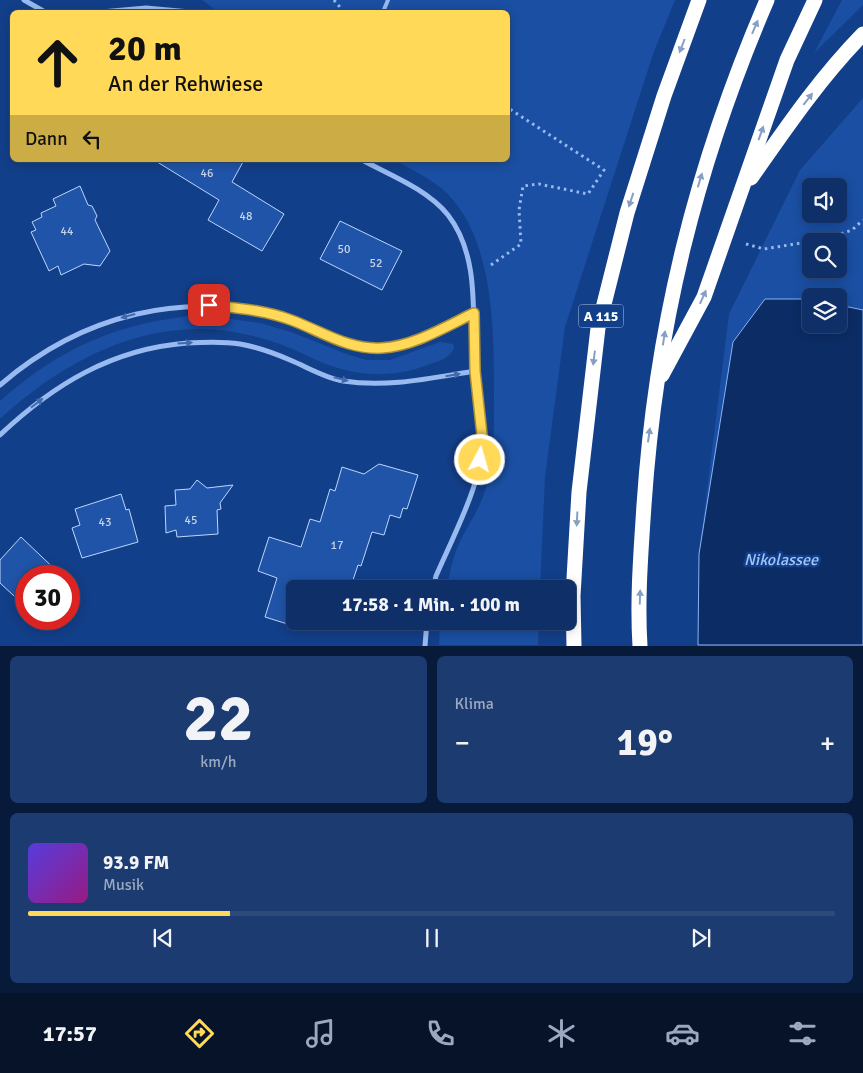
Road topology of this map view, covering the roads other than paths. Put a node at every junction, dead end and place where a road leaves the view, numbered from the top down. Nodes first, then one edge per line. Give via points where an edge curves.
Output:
1 (24, 0) edge
2 (700, 0) edge
3 (767, 0) edge
4 (815, 0) edge
5 (42, 10) edge
6 (124, 10) edge
7 (168, 10) edge
8 (863, 34) edge
9 (366, 162) edge
10 (739, 196) junction
11 (474, 313) junction
12 (475, 371) junction
13 (0, 385) edge
14 (656, 386) junction
15 (0, 435) edge
16 (435, 580) edge
17 (426, 630) edge
18 (425, 646) edge
19 (574, 646) edge
20 (640, 646) edge

1 - 5 street
2 -> 19 highway, A 115 via 664,96 627,213 598,328 579,492 573,596
14 -> 3 highway via 673,284 692,207 713,136
10 -> 4 highway via 787,60
6 - 7 street
10 -> 8 highway via 792,120 839,59
9 - 11 street via 424,193 447,214 463,242 470,268
14 -> 10 highway via 704,296
11 - 12 street
11 -> 13 street via 414,342 382,348 358,346 323,336 291,320 249,310 209,305 166,307 123,317 78,334 44,353
15 -> 12 street via 64,384 94,366 160,345 238,344 341,380 373,384 402,383
12 - 16 street via 483,444 472,492
20 -> 14 highway via 642,531
17 - 18 street

